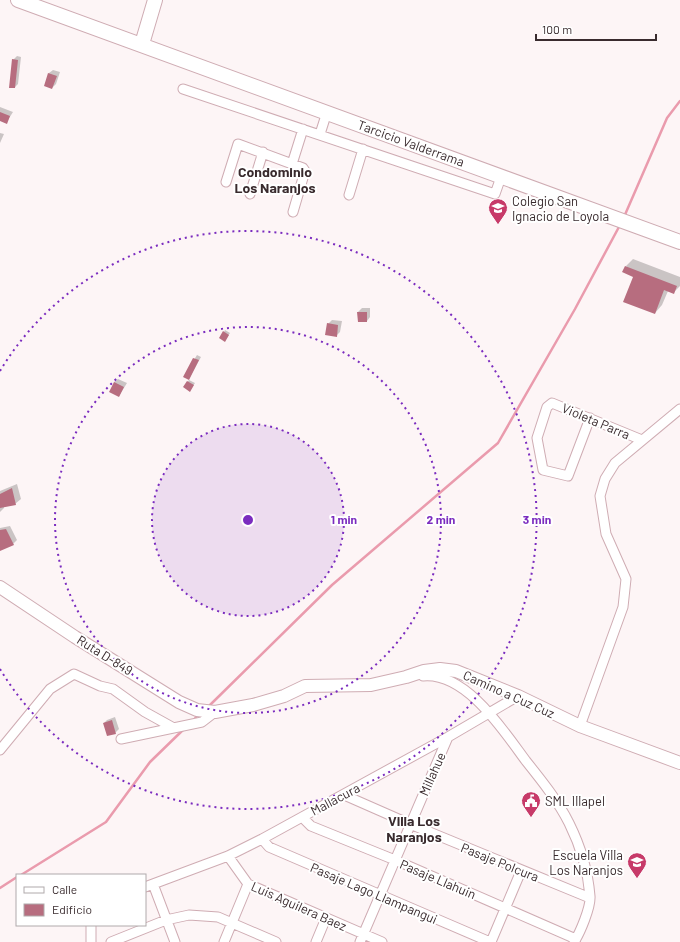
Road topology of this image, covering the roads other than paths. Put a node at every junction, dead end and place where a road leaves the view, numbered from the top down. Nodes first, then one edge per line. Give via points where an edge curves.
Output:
1 (18, 0) edge
2 (155, 0) edge
3 (142, 44) junction
4 (183, 88) dead end
5 (327, 112) junction
6 (303, 129) junction
7 (320, 134) junction
8 (363, 149) junction
9 (263, 152) junction
10 (292, 164) junction
11 (501, 177) junction
12 (226, 182) dead end
13 (250, 194) dead end
14 (350, 195) dead end
15 (293, 212) dead end
16 (680, 242) edge
17 (680, 409) edge
18 (590, 418) junction
19 (642, 440) junction
20 (0, 587) edge
21 (406, 677) junction
22 (518, 696) junction
23 (215, 712) junction
24 (490, 713) junction
25 (580, 726) junction
26 (172, 727) junction
27 (448, 738) junction
28 (121, 739) dead end
29 (0, 750) edge
30 (680, 763) edge
31 (344, 795) junction
32 (302, 817) junction
33 (410, 824) junction
34 (262, 839) junction
35 (228, 856) junction
36 (395, 860) junction
37 (521, 871) junction
38 (248, 884) junction
39 (149, 886) edge
40 (379, 896) junction
41 (590, 898) junction
42 (506, 908) junction
43 (326, 918) junction
44 (166, 920) junction
45 (232, 924) junction
46 (91, 926) edge
47 (361, 938) edge
48 (576, 940) edge
49 (91, 942) edge
50 (111, 942) edge
51 (175, 942) edge
52 (224, 942) edge
53 (276, 942) edge
54 (316, 942) edge
55 (382, 942) edge
56 (491, 942) edge

1 - 3 main road, Tarcicio Valderrama
2 - 3 main road
3 - 5 main road, Tarcicio Valderrama
4 - 6 street
5 - 7 street
5 - 11 main road, Tarcicio Valderrama
6 - 7 street
6 - 10 street
7 - 8 street
8 - 11 street via 495,194
8 - 14 street
9 - 10 street
9 - 12 street via 238,144
9 - 13 street
10 - 15 street via 305,169
11 - 16 main road, Tarcicio Valderrama
17 - 19 street
18 - 18 street, Violeta Parra via 552,403 547,407 536,438 543,470 568,476
18 - 19 street, Violeta Parra
19 - 25 street via 615,463 605,479 600,496 606,534 626,579 623,607
20 - 23 main road, Ruta D-849 via 179,702 197,710
21 - 22 main road, Camino a Cuz Cuz via 440,669 456,671
21 - 23 main road, Camino a Cuz Cuz via 370,685 305,686 284,696 254,705
21 - 24 street via 430,675 446,679
22 - 24 street, Mallacura
22 - 25 main road, Camino a Cuz Cuz
23 - 26 street via 202,722
24 - 27 street, Mallacura
24 - 41 street via 550,792 570,824 587,876
25 - 30 main road, Camino a Cuz Cuz
26 - 28 street
26 - 29 street via 145,712 113,689 74,674 50,689
27 - 31 street, Mallacura
27 - 33 street, Millahue
31 - 32 street, Mallacura
31 - 33 street, Pasaje Polcura
32 - 34 street, Mallacura
32 - 36 street, Pasaje Llahuin via 311,826
33 - 36 street, Millahue
33 - 37 street, Pasaje Polcura
34 - 35 street, Mallacura
34 - 40 street, Pasaje Lago Llampangui via 269,847
35 - 38 street, Luis Aguilera Baez
35 - 39 street, Mallacura
36 - 40 street, Millahue
36 - 42 street, Pasaje Llahuin
37 - 41 street, Pasaje Polcura
37 - 42 street
38 - 43 street, Luis Aguilera Baez
38 - 45 street
39 - 44 street
40 - 47 street, Millahue
40 - 56 street, Pasaje Lago Llampangui
41 - 48 street
42 - 48 street, Pasaje Llahuin
42 - 56 street
43 - 47 street, Luis Aguilera Baez
43 - 54 street
44 - 45 street via 189,915 207,915
44 - 50 street
44 - 51 street
45 - 52 street
45 - 53 street
46 - 49 street
47 - 55 street, Luis Aguilera Baez

